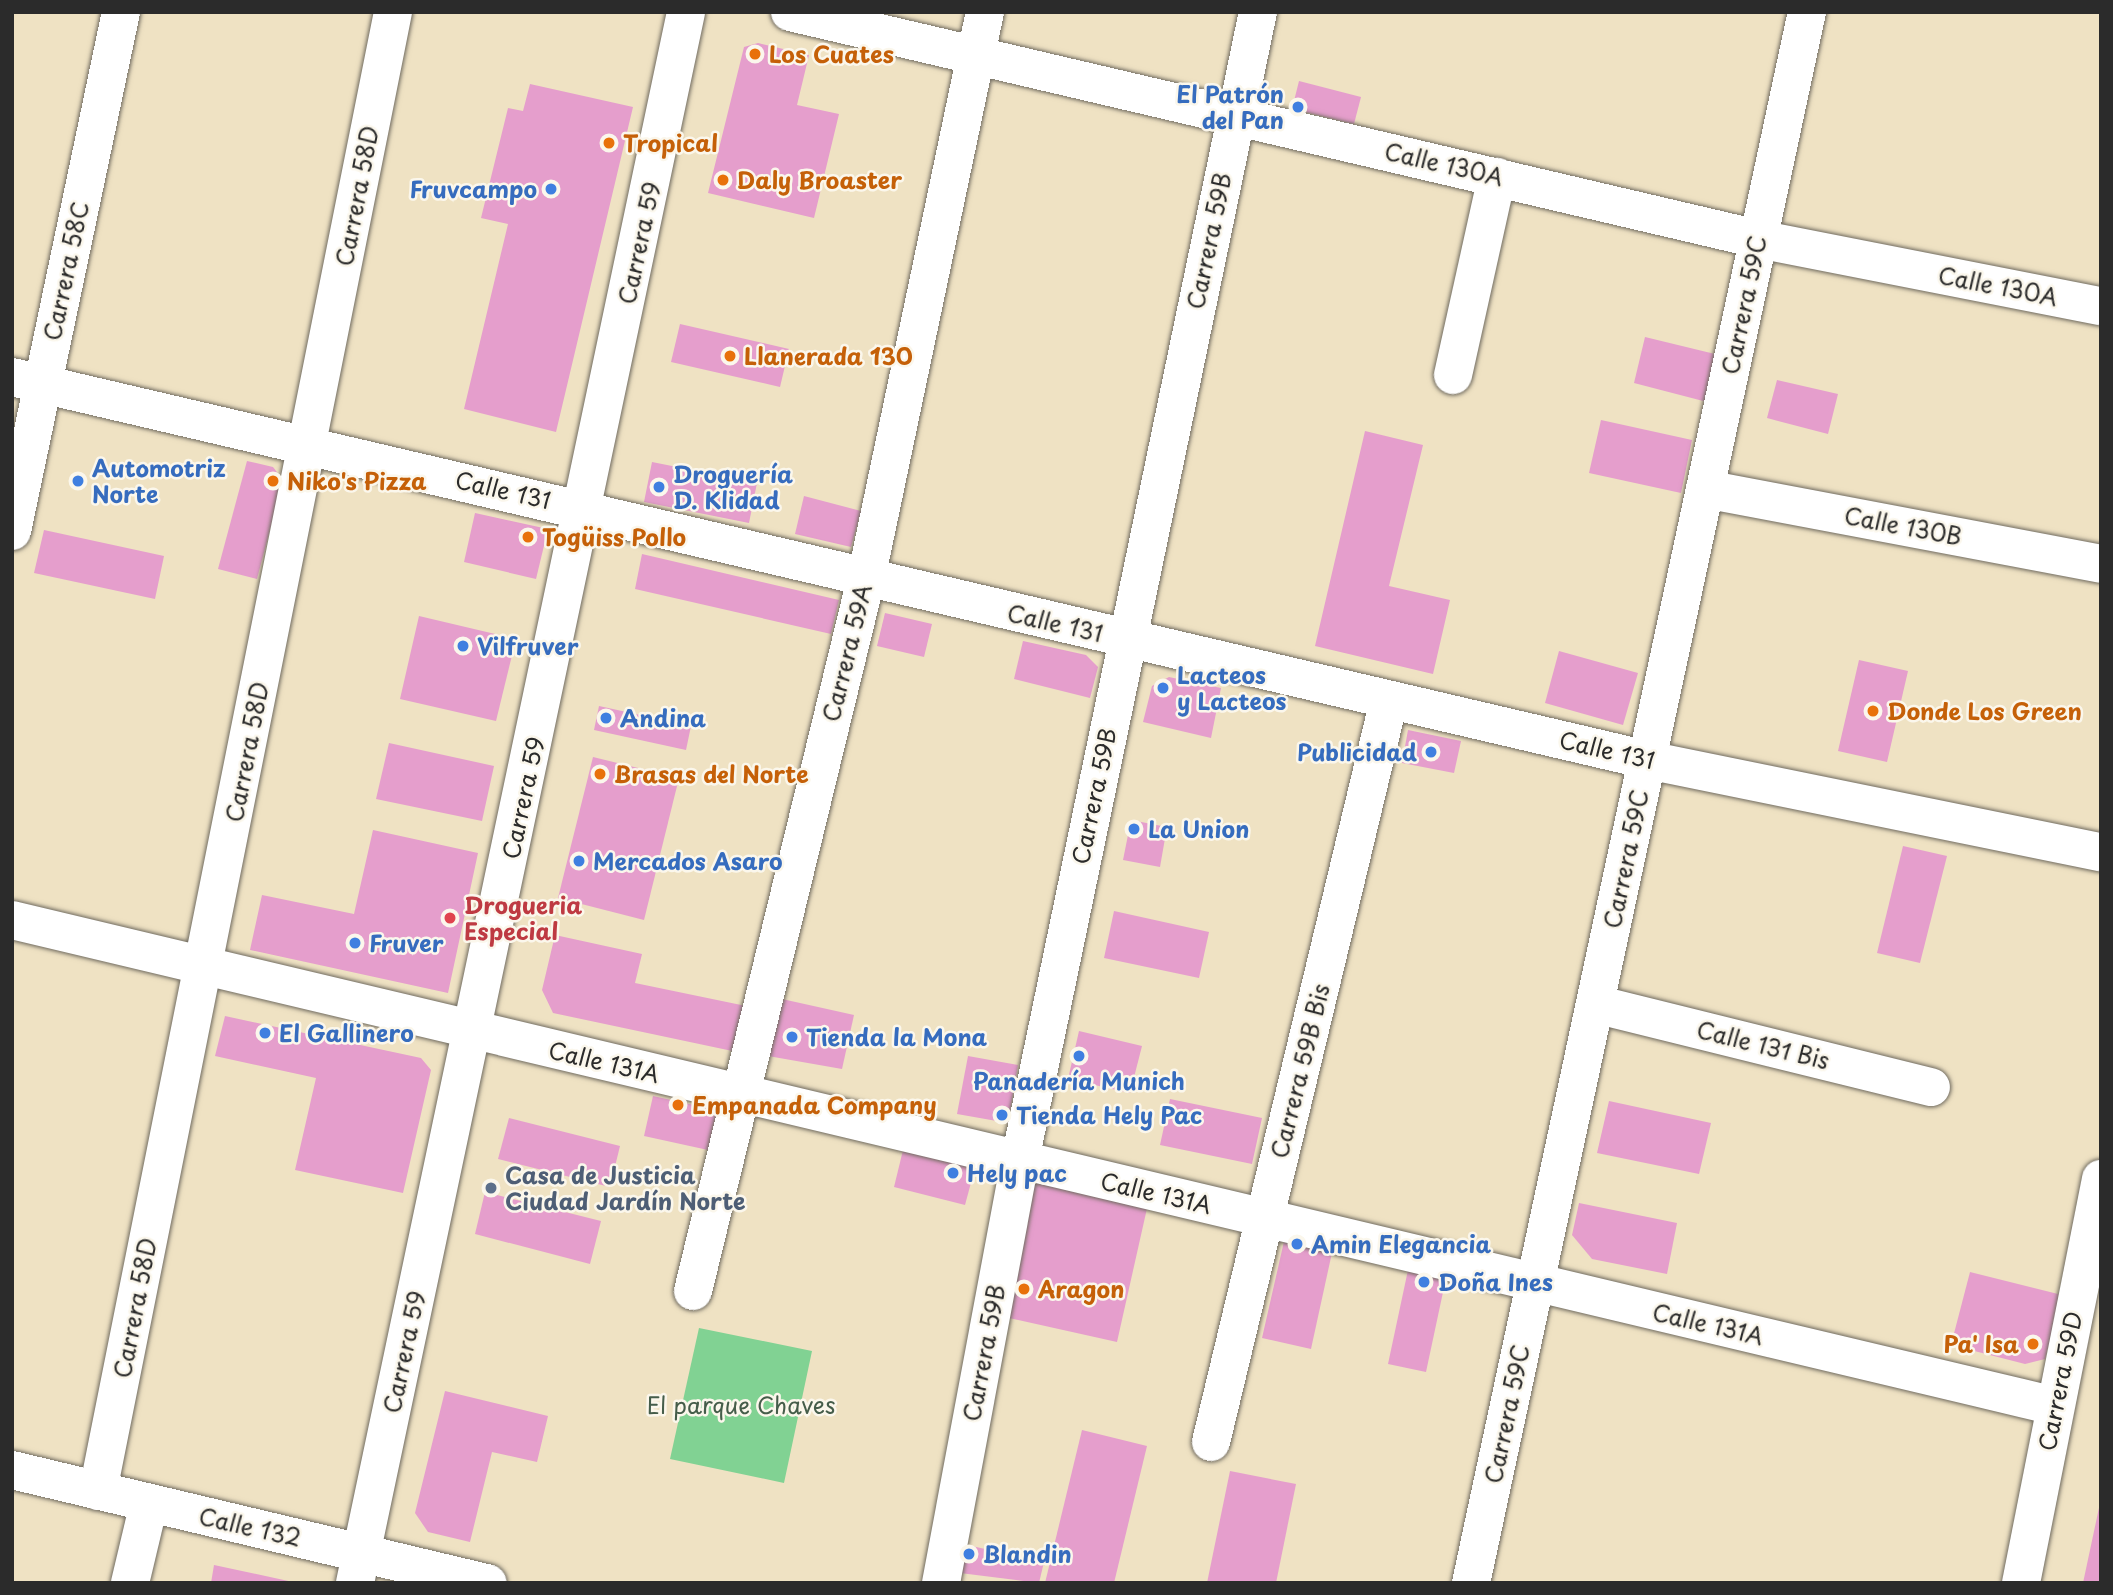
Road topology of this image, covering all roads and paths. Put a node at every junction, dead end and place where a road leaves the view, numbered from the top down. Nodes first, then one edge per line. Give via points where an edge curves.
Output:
1 (121, 12) edge
2 (393, 12) edge
3 (686, 12) edge
4 (790, 12) edge
5 (985, 12) edge
6 (1258, 12) edge
7 (1807, 12) edge
8 (976, 55) junction
9 (1235, 115) junction
10 (1497, 177) junction
11 (1758, 239) junction
12 (2101, 306) edge
13 (1453, 375) dead end
14 (27, 380) edge
15 (310, 444) junction
16 (1705, 488) junction
17 (583, 509) junction
18 (12, 531) edge
19 (2101, 564) edge
20 (866, 579) junction
21 (1127, 639) junction
22 (1389, 700) junction
23 (1647, 760) junction
24 (2101, 852) edge
25 (12, 920) edge
26 (204, 966) junction
27 (1595, 1004) junction
28 (474, 1031) junction
29 (1931, 1087) dead end
30 (740, 1094) junction
31 (1020, 1160) junction
32 (2101, 1179) edge
33 (1264, 1219) junction
34 (1535, 1283) junction
35 (693, 1291) dead end
36 (2055, 1406) junction
37 (1211, 1441) dead end
38 (12, 1471) edge
39 (98, 1491) junction
40 (149, 1503) junction
41 (358, 1568) edge
42 (130, 1583) edge
43 (488, 1583) edge
44 (941, 1583) edge
45 (1471, 1583) edge
46 (2021, 1583) edge

1 - 14 street, Carrera 58C
2 - 15 street, Carrera 58D
3 - 17 street, Carrera 59
4 - 8 street, Calle 130A
5 - 8 street, Carrera 59A
6 - 9 street, Carrera 59B
7 - 11 street, Carrera 59C
8 - 9 street, Calle 130A
8 - 20 street, Carrera 59A
9 - 10 street, Calle 130A
9 - 21 street, Carrera 59B
10 - 11 street, Calle 130A
10 - 13 street
11 - 12 street, Calle 130A
11 - 16 street, Carrera 59C
14 - 15 street, Calle 131
14 - 18 street, Carrera 58C
15 - 17 street, Calle 131
15 - 26 street, Carrera 58D
16 - 19 street, Calle 130B
16 - 23 street, Carrera 59C
17 - 20 street, Calle 131
17 - 28 street, Carrera 59
20 - 21 street, Calle 131
20 - 30 street, Carrera 59A
21 - 22 street, Calle 131
21 - 31 street, Carrera 59B
22 - 23 street, Calle 131
22 - 33 street, Carrera 59B Bis
23 - 24 street, Calle 131
23 - 27 street, Carrera 59C
25 - 26 street, Calle 131A
26 - 28 street, Calle 131A
26 - 39 street, Carrera 58D
27 - 29 street, Calle 131 Bis
27 - 34 street, Carrera 59C
28 - 30 street, Calle 131A
28 - 41 street, Carrera 59
30 - 31 street, Calle 131A
30 - 35 street, Carrera 59A
31 - 33 street, Calle 131A
31 - 44 street, Carrera 59B
32 - 36 street, Carrera 59D
33 - 34 street, Calle 131A
33 - 37 street, Carrera 59B Bis
34 - 36 street, Calle 131A
34 - 45 street, Carrera 59C
36 - 46 street, Carrera 59D
38 - 39 street, Calle 132
39 - 40 street, Calle 132
40 - 41 street, Calle 132
40 - 42 street
41 - 43 street, Calle 132

